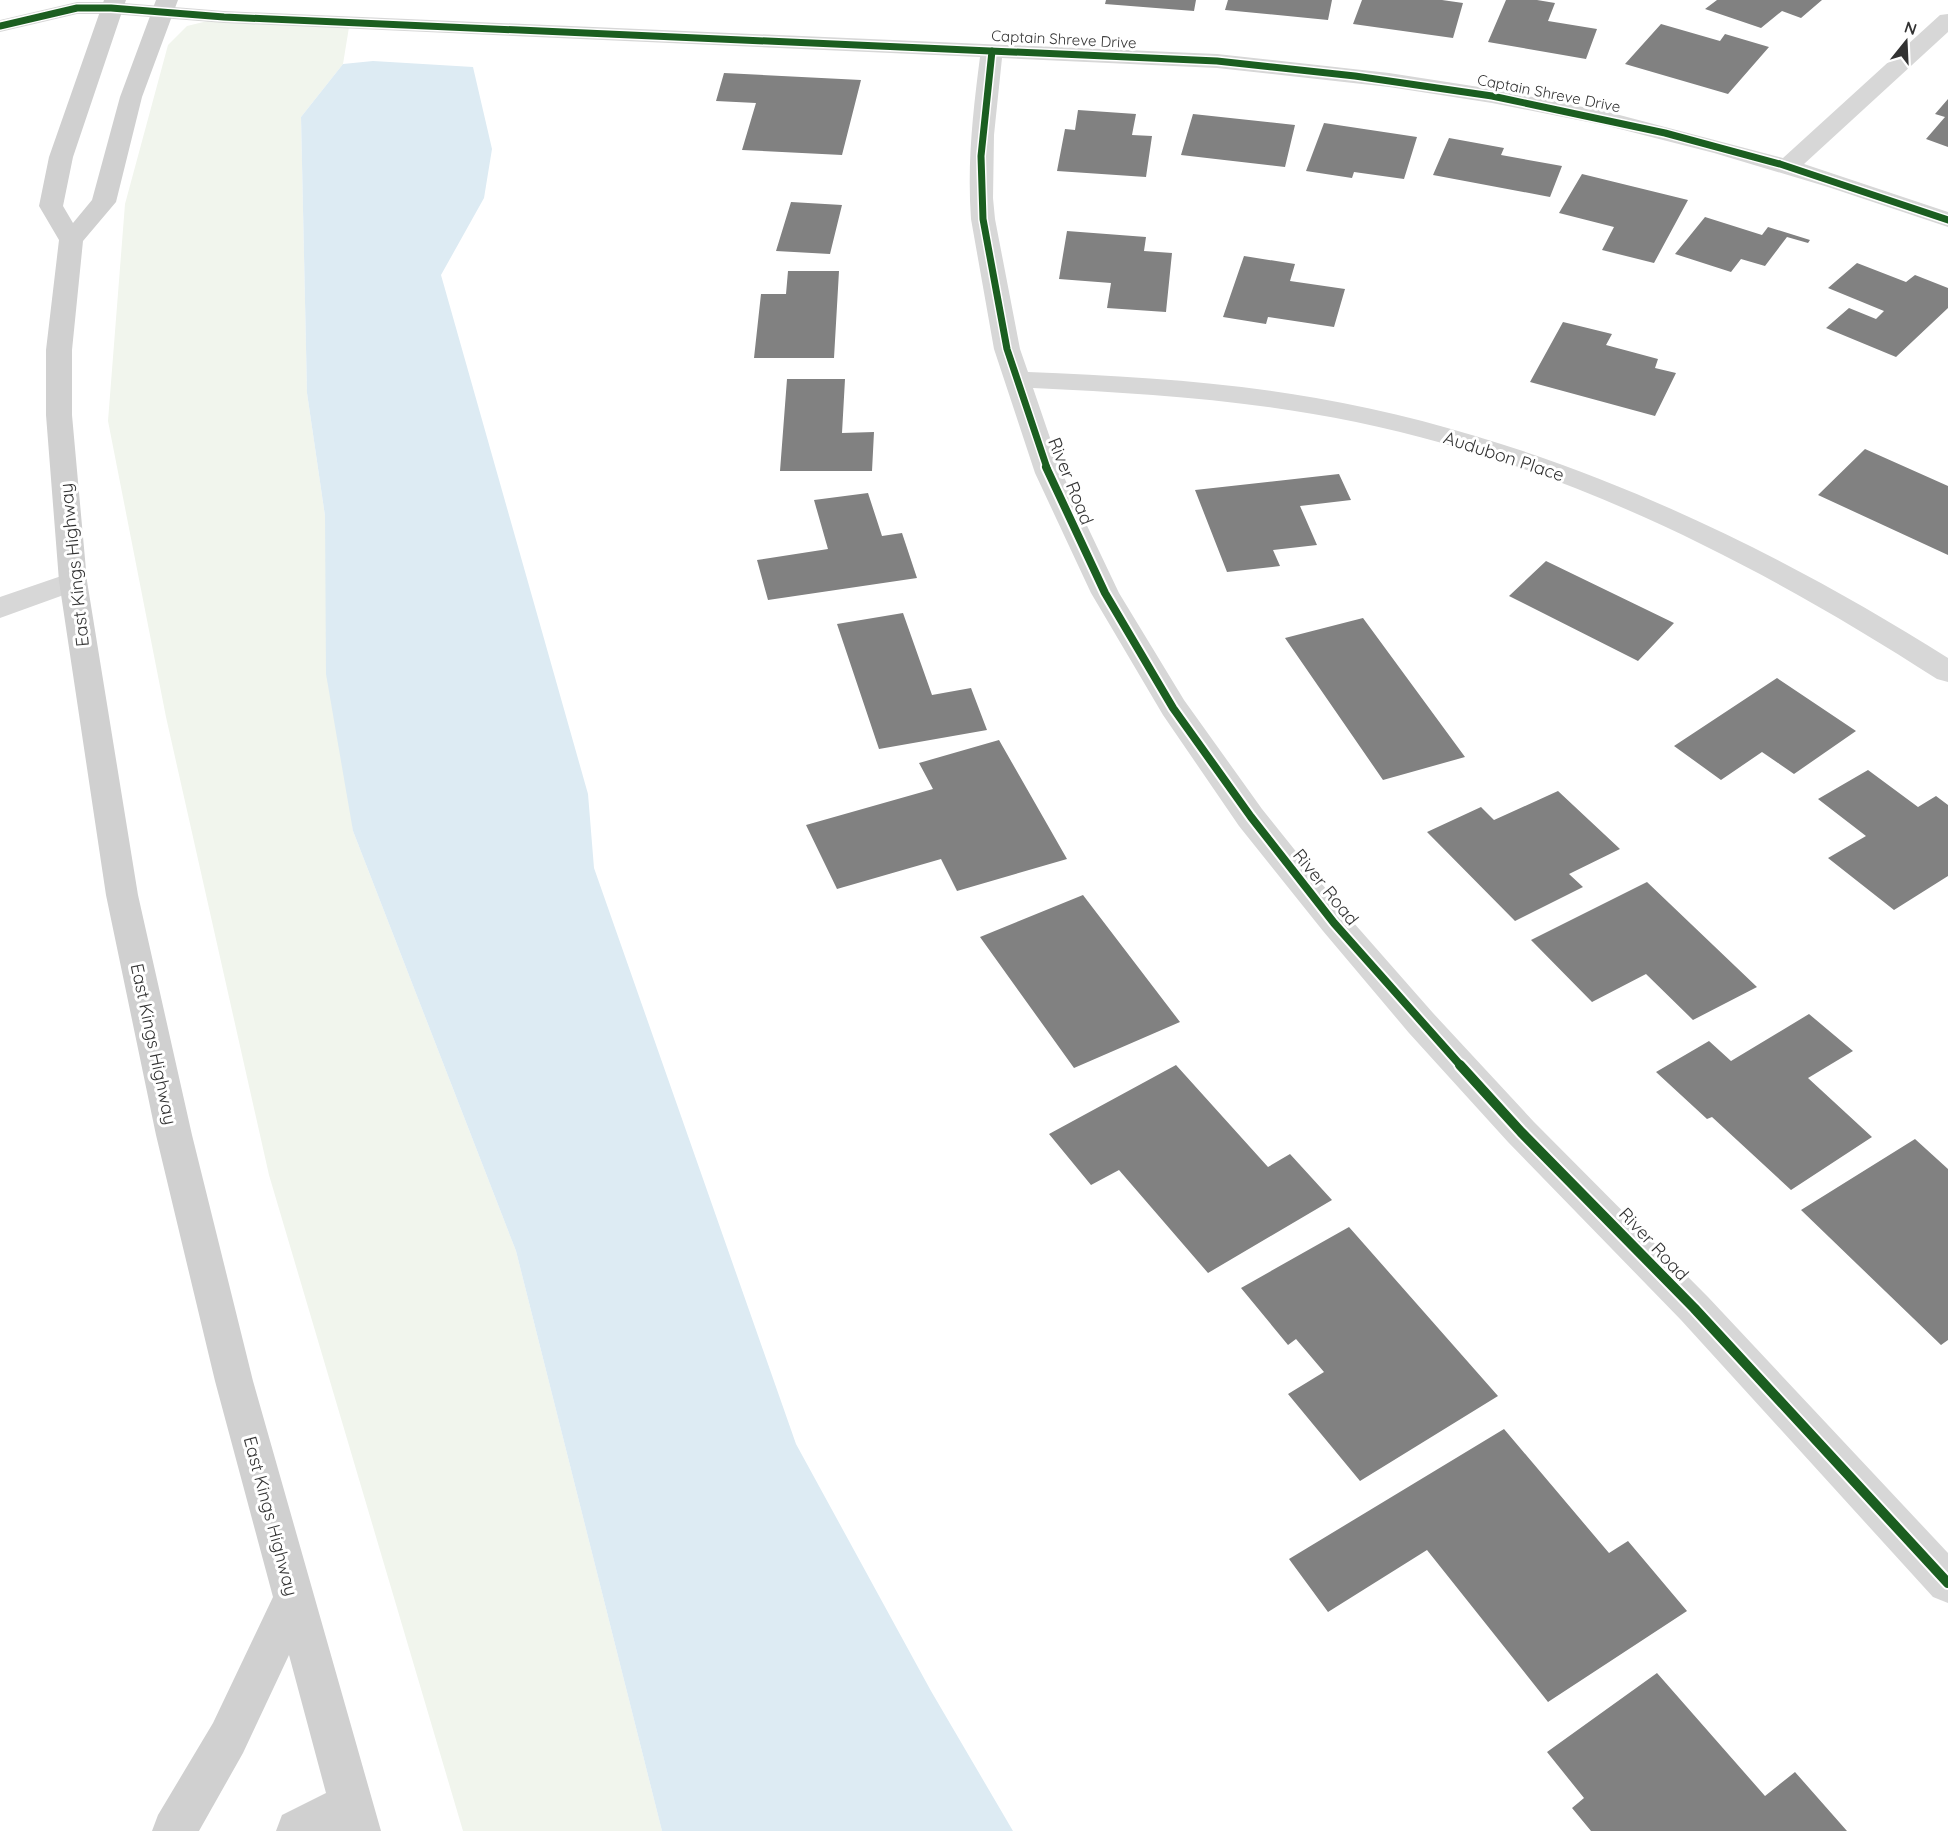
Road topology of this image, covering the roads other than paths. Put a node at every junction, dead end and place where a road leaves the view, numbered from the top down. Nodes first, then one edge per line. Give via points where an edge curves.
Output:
1 (113, 4) edge
2 (164, 7) edge
3 (1948, 20) edge
4 (0, 26) edge
5 (992, 51) junction
6 (1787, 167) junction
7 (1948, 220) edge
8 (71, 240) junction
9 (1016, 379) junction
10 (73, 581) junction
11 (0, 608) edge
12 (1948, 672) edge
13 (1948, 1582) edge
14 (294, 1599) junction
15 (354, 1818) edge
16 (174, 1831) edge
17 (298, 1831) edge

1 - 2 street, Captain Shreve Drive
1 - 4 street, Captain Shreve Drive via 57,11
1 - 8 main road via 62,157 51,206
2 - 5 street, Captain Shreve Drive
2 - 8 main road via 131,97 104,202
3 - 6 street
5 - 6 street, Captain Shreve Drive via 1217,61 1354,75 1492,96 1629,124
5 - 9 street, River Road via 982,126 983,216 998,315
6 - 7 street, Captain Shreve Drive
8 - 10 main road, East Kings Highway via 59,350 59,416
9 - 12 street, Audubon Place via 1140,384 1264,398 1415,428 1533,463 1648,508 1780,572
9 - 13 street, River Road via 1048,474 1075,535 1145,664 1278,855 1347,940 1511,1122 1610,1220
10 - 11 street
10 - 14 main road, East Kings Highway via 122,895 174,1135 234,1381
14 - 15 main road, East Kings Highway
14 - 16 main road via 228,1738
15 - 17 main road

